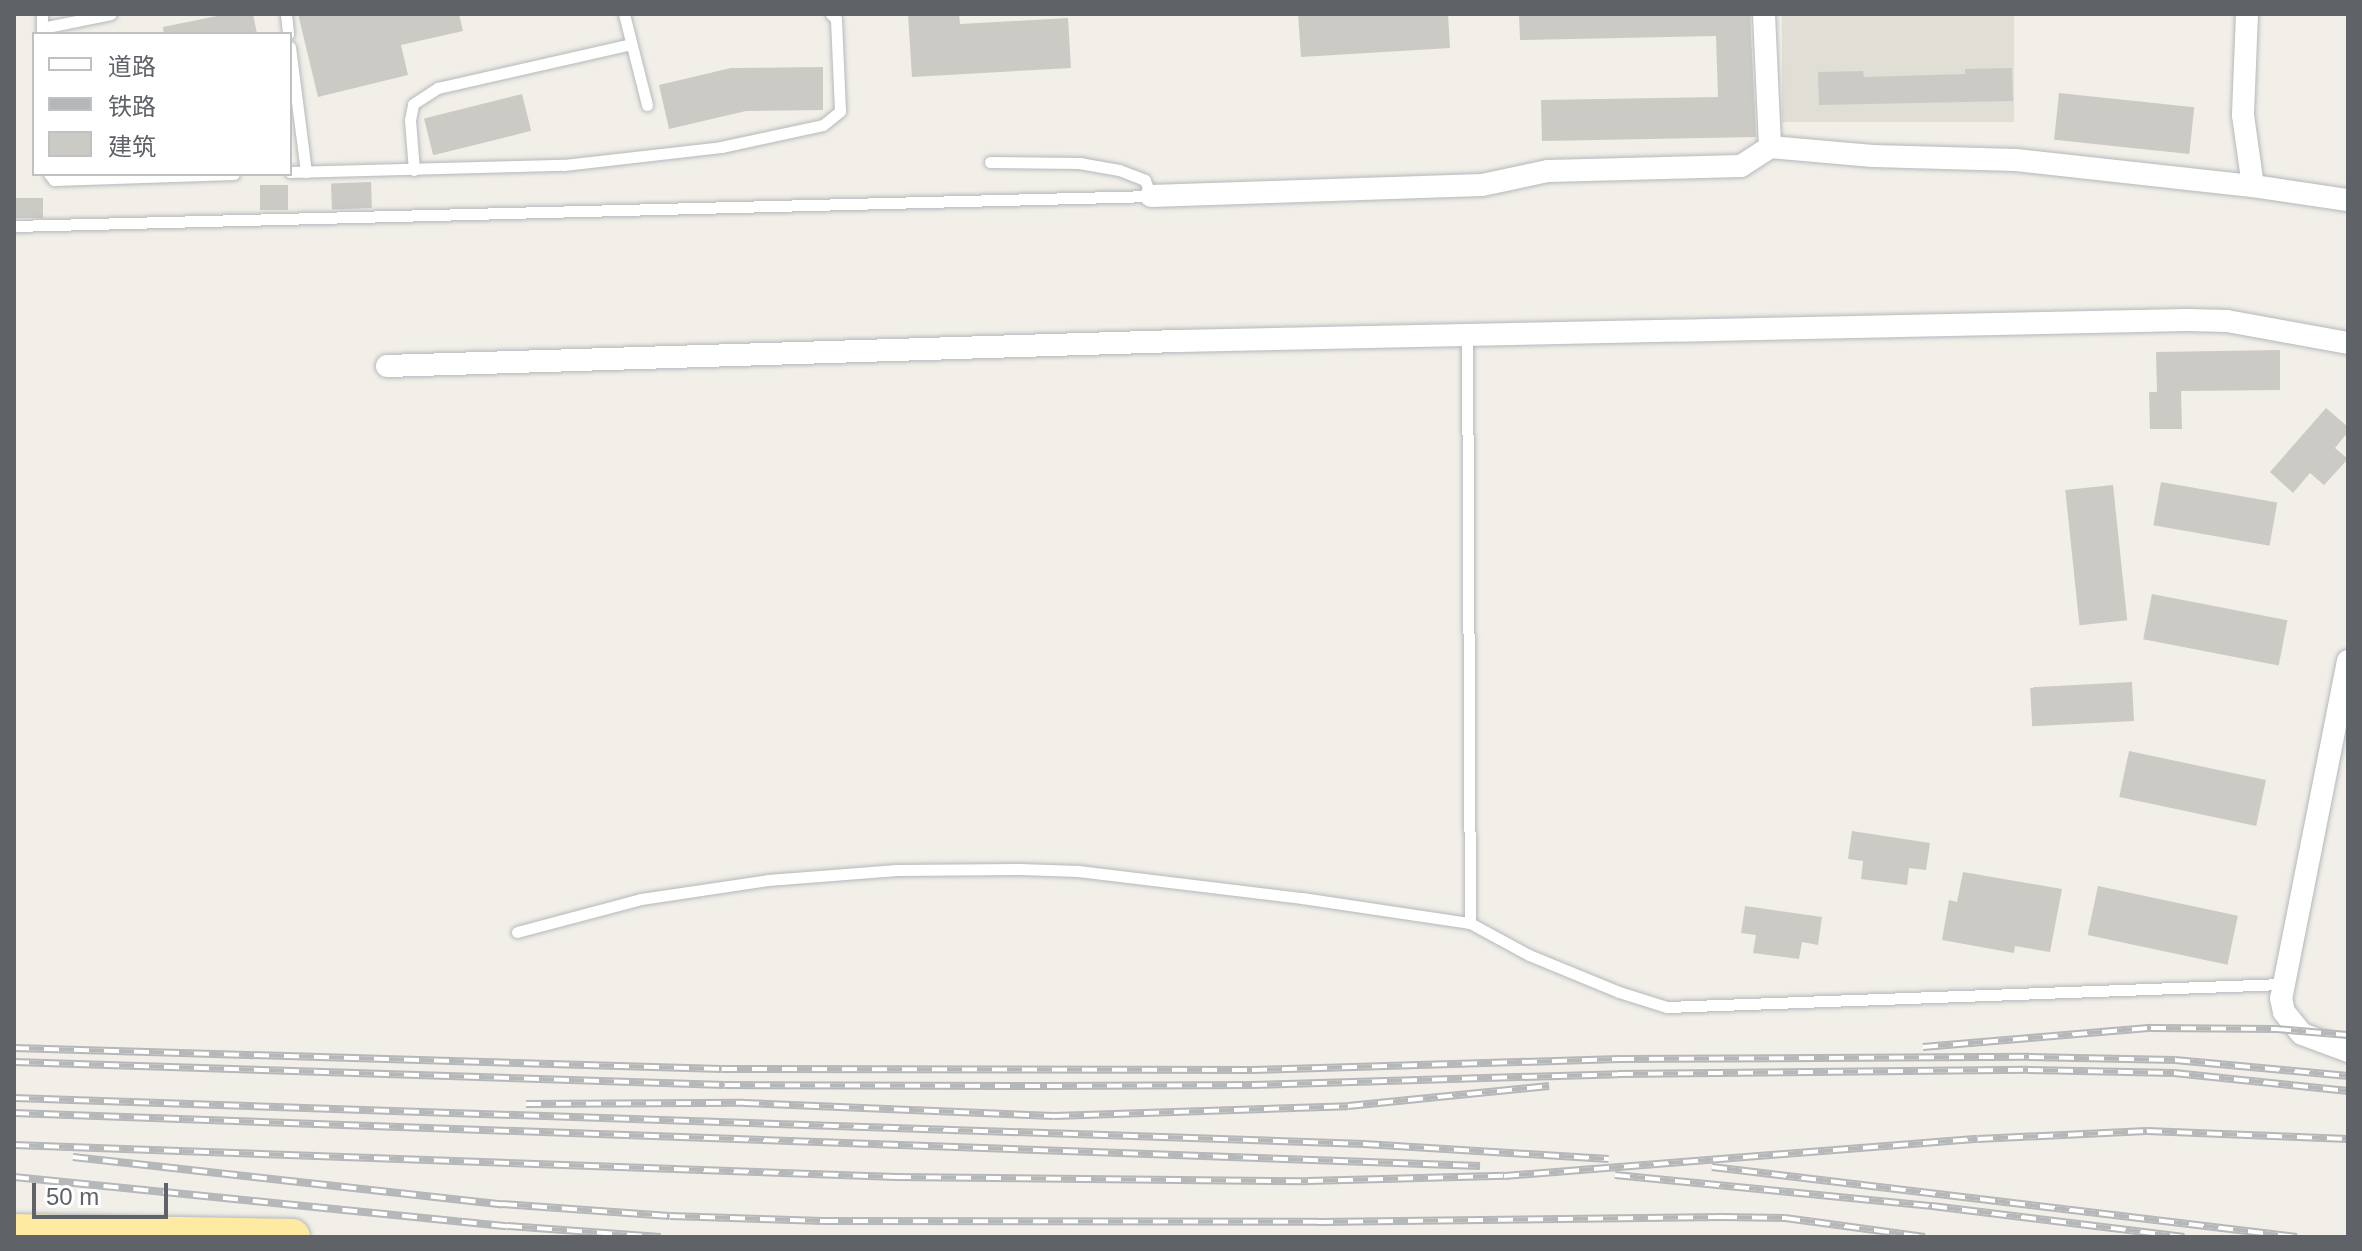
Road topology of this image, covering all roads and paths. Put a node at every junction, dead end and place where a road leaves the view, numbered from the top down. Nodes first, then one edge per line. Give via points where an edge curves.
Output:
1 (42, 14) edge
2 (111, 14) edge
3 (624, 14) edge
4 (831, 14) edge
5 (1764, 14) edge
6 (2247, 14) edge
7 (42, 31) edge
8 (631, 44) junction
9 (292, 63) edge
10 (647, 105) dead end
11 (1770, 147) junction
12 (990, 162) dead end
13 (414, 170) junction
14 (292, 172) edge
15 (306, 172) junction
16 (51, 176) edge
17 (174, 176) edge
18 (2253, 186) junction
19 (1151, 196) junction
20 (2348, 200) edge
21 (14, 226) edge
22 (1467, 334) junction
23 (2348, 343) edge
24 (387, 366) dead end
25 (2348, 661) edge
26 (1470, 923) junction
27 (517, 932) dead end
28 (2282, 984) junction
29 (2348, 1051) edge
30 (14, 1232) edge
31 (292, 1237) edge

1 - 7 lane
2 - 7 lane
3 - 8 lane
4 - 13 lane via 836,19 840,111 823,125 721,147 564,165
5 - 11 street
6 - 18 street via 2243,115
8 - 10 lane
8 - 13 lane via 438,88 413,104
9 - 15 lane
11 - 18 street via 2016,160
11 - 19 street via 1741,166 1548,171 1482,185
12 - 19 lane via 1081,163 1119,170 1145,180
13 - 15 lane
14 - 15 lane
16 - 17 lane
18 - 20 street
19 - 21 lane
22 - 23 street via 2186,320 2227,321
22 - 24 street
22 - 26 lane
25 - 28 street
26 - 27 lane via 1078,871 957,869 832,874 704,888
26 - 28 lane via 1529,955 1667,1007
28 - 29 street via 2284,1012 2291,1024 2302,1034
30 - 31 highway

